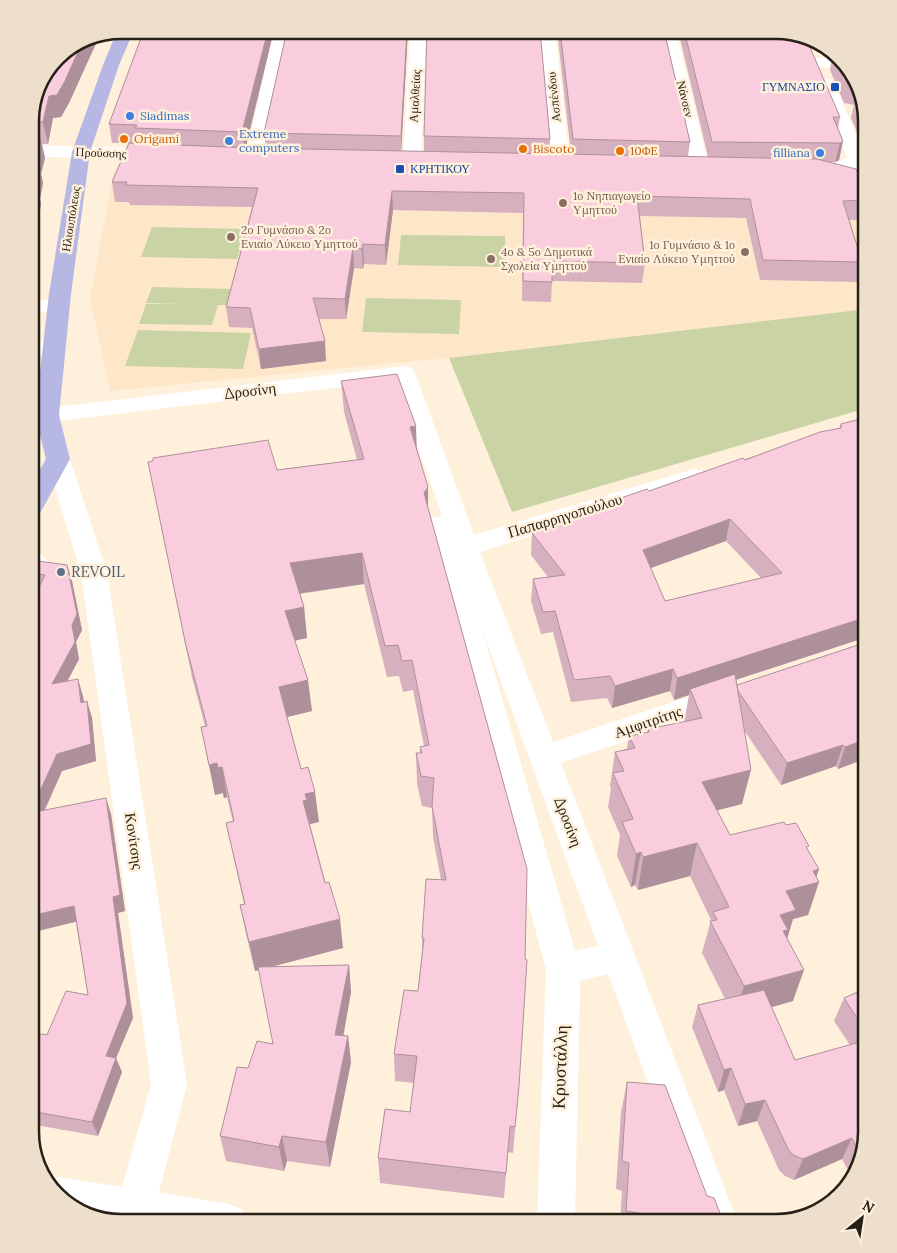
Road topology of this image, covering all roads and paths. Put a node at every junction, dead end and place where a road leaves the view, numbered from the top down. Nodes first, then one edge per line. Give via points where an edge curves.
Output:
1 (122, 39) edge
2 (279, 39) edge
3 (417, 39) edge
4 (548, 39) edge
5 (671, 39) edge
6 (810, 46) edge
7 (817, 63) junction
8 (835, 64) edge
9 (837, 110) junction
10 (855, 111) edge
11 (39, 150) edge
12 (858, 150) edge
13 (81, 152) junction
14 (178, 156) edge
15 (273, 160) edge
16 (432, 163) edge
17 (541, 164) edge
18 (858, 164) edge
19 (561, 165) junction
20 (581, 165) edge
21 (680, 168) edge
22 (858, 182) edge
23 (39, 306) edge
24 (59, 306) junction
25 (56, 343) junction
26 (39, 349) edge
27 (39, 418) edge
28 (420, 421) junction
29 (39, 422) edge
30 (39, 424) edge
31 (58, 460) junction
32 (717, 469) edge
33 (39, 493) edge
34 (465, 547) junction
35 (39, 572) edge
36 (94, 573) junction
37 (747, 688) edge
38 (543, 757) junction
39 (619, 957) junction
40 (563, 969) junction
41 (75, 1200) edge
42 (130, 1214) edge
43 (134, 1214) edge
44 (556, 1214) edge
45 (716, 1214) edge

1 - 13 main road, Ηλιουπόλεως
2 - 15 street via 245,159
3 - 16 street, Αμαλθείας via 405,162
4 - 19 street, Ασπένδου
5 - 21 street, Νάνσεν via 710,168
6 - 7 street
7 - 8 street
7 - 9 street
9 - 10 street
9 - 12 street
11 - 13 street, Προύσσης
13 - 14 street, Προύσσης
13 - 24 main road, Ηλιουπόλεως
17 - 19 street
18 - 22 street via 840,170 798,171
19 - 20 street
23 - 24 street
24 - 25 main road, Ηλιουπόλεως
25 - 26 street
25 - 27 main road, Ηλιουπόλεως
28 - 29 street, Δροσίνη via 404,373
28 - 34 street, Δροσίνη
28 - 40 street via 410,423
30 - 31 main road
31 - 33 main road
31 - 36 street, Κονίτσης
32 - 34 street, Παπαρρηγοπούλου
34 - 38 street, Δροσίνη
35 - 36 street
36 - 43 street, Κονίτσης via 169,1084
37 - 38 street, Αμφιτρίτης
38 - 39 street, Δροσίνη
39 - 40 street
39 - 45 street, Δροσίνη
40 - 44 street, Κρυστάλλη
41 - 42 street

